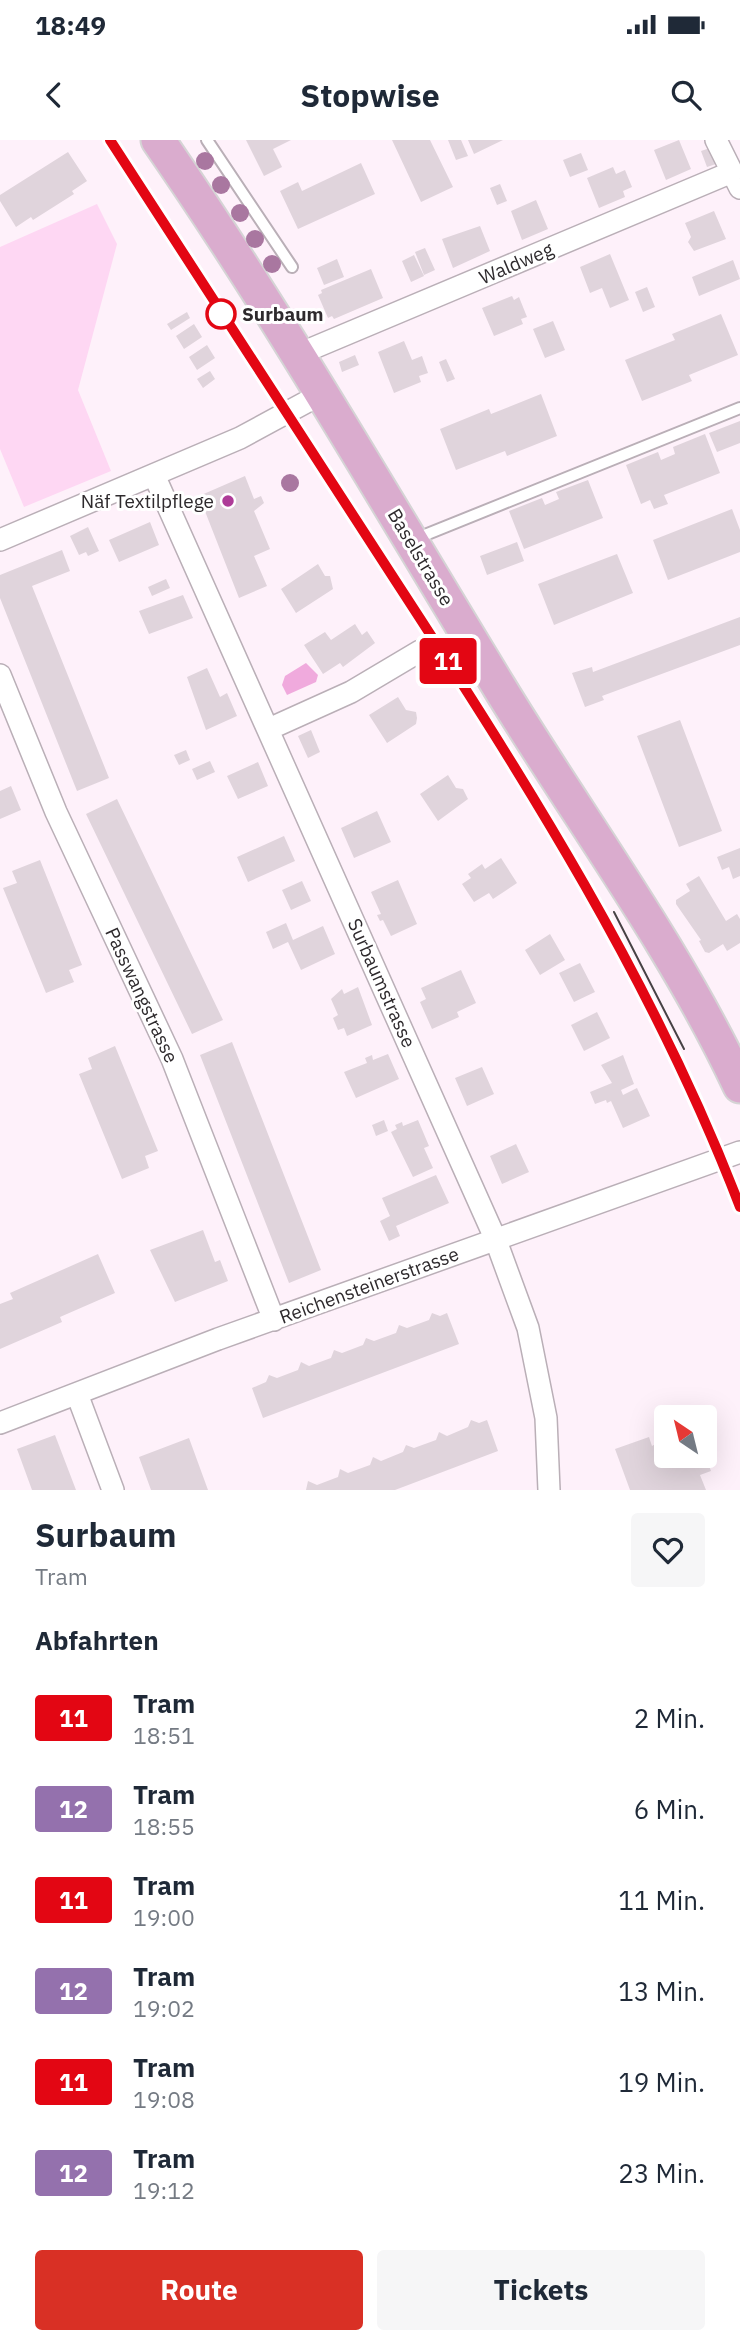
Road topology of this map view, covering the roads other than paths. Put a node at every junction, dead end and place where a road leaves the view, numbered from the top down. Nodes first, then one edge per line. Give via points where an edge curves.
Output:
1 (207, 140) edge
2 (716, 140) edge
3 (166, 145) edge
4 (736, 180) edge
5 (292, 267) dead end
6 (299, 354) junction
7 (323, 393) junction
8 (740, 408) edge
9 (154, 475) junction
10 (0, 540) edge
11 (411, 540) junction
12 (420, 651) dead end
13 (0, 675) edge
14 (269, 729) junction
15 (740, 1086) edge
16 (740, 1152) edge
17 (495, 1238) junction
18 (274, 1320) junction
19 (77, 1394) junction
20 (0, 1423) edge
21 (113, 1490) edge
22 (549, 1490) edge

1 - 5 lane
2 - 4 street
3 - 6 main road, Baselstrasse
4 - 6 street, Waldweg
6 - 7 main road, Baselstrasse
7 - 9 street via 240,438
7 - 11 main road, Baselstrasse
8 - 11 lane
9 - 10 street
9 - 14 street, Surbaumstrasse
11 - 15 main road, Baselstrasse via 656,936
12 - 14 street via 351,692
13 - 18 street, Passwangstrasse via 56,812 172,1059
14 - 17 street, Surbaumstrasse
16 - 17 street, Reichensteinerstrasse
17 - 18 street, Reichensteinerstrasse
17 - 22 street, Surbaumstrasse via 528,1328 546,1418
18 - 19 street, Reichensteinerstrasse
19 - 20 street, Reichensteinerstrasse
19 - 21 street

